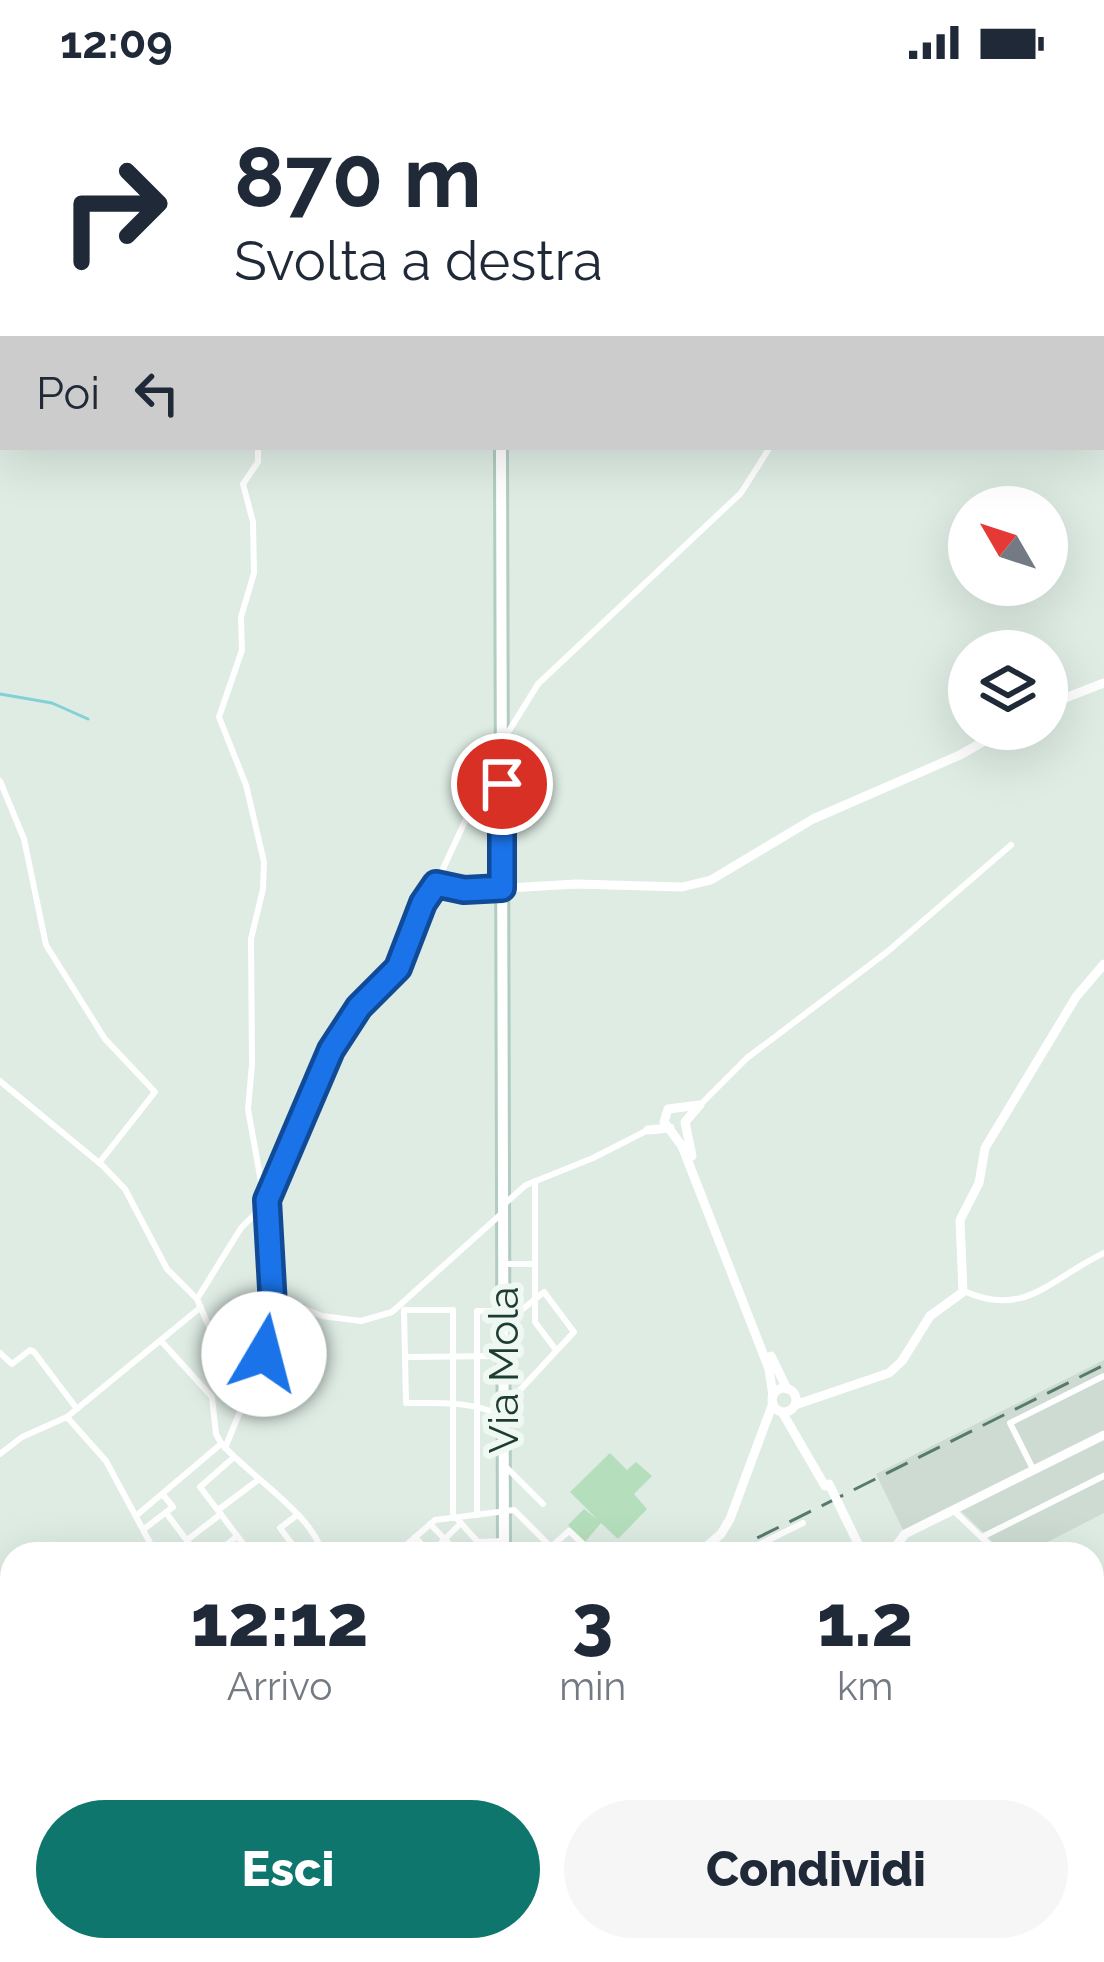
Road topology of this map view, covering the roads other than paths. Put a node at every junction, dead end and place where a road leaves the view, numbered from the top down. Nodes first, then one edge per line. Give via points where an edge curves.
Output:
1 (257, 450) edge
2 (501, 450) edge
3 (768, 450) edge
4 (1104, 683) edge
5 (1068, 697) edge
6 (501, 743) junction
7 (969, 750) edge
8 (0, 781) edge
9 (1010, 845) dead end
10 (436, 884) junction
11 (502, 888) junction
12 (1104, 964) edge
13 (0, 1081) edge
14 (700, 1105) junction
15 (678, 1108) junction
16 (664, 1115) junction
17 (685, 1122) junction
18 (669, 1128) junction
19 (647, 1130) junction
20 (99, 1163) junction
21 (535, 1181) junction
22 (265, 1204) junction
23 (502, 1209) junction
24 (1104, 1253) edge
25 (502, 1264) junction
26 (535, 1264) junction
27 (964, 1292) junction
28 (535, 1299) junction
29 (199, 1303) junction
30 (273, 1306) junction
31 (503, 1318) junction
32 (162, 1342) junction
33 (557, 1351) junction
34 (0, 1353) edge
35 (453, 1356) junction
36 (478, 1356) junction
37 (503, 1356) junction
38 (406, 1357) junction
39 (1104, 1376) edge
40 (245, 1397) junction
41 (792, 1399) junction
42 (454, 1403) junction
43 (477, 1404) junction
44 (777, 1406) junction
45 (77, 1409) junction
46 (502, 1412) junction
47 (68, 1418) junction
48 (789, 1424) junction
49 (766, 1430) junction
50 (1104, 1435) edge
51 (223, 1446) junction
52 (0, 1454) edge
53 (233, 1458) junction
54 (504, 1465) junction
55 (1034, 1471) junction
56 (1104, 1476) edge
57 (257, 1480) junction
58 (827, 1485) junction
59 (163, 1495) junction
60 (543, 1504) dead end
61 (953, 1510) junction
62 (504, 1511) junction
63 (220, 1512) junction
64 (166, 1513) junction
65 (297, 1515) junction
66 (473, 1515) junction
67 (136, 1516) junction
68 (457, 1520) junction
69 (803, 1523) dead end
70 (430, 1524) junction
71 (144, 1528) junction
72 (237, 1536) junction
73 (982, 1537) junction
74 (415, 1538) junction
75 (445, 1539) junction
76 (187, 1540) joint
77 (150, 1542) edge
78 (230, 1542) edge
79 (242, 1542) edge
80 (290, 1542) edge
81 (318, 1542) edge
82 (410, 1542) edge
83 (419, 1542) edge
84 (442, 1542) edge
85 (448, 1542) edge
86 (478, 1542) edge
87 (504, 1542) edge
88 (546, 1542) edge
89 (557, 1542) edge
90 (581, 1542) edge
91 (712, 1542) edge
92 (764, 1542) edge
93 (854, 1542) edge
94 (900, 1542) edge
95 (987, 1542) edge

1 - 22 street via 243,484 254,522 254,574 241,617 242,650 219,717 264,862 251,939 248,1109
2 - 6 main road, Via Mola
3 - 6 street via 741,494 538,684
4 - 5 street
6 - 10 street
6 - 11 main road, Via Mola
7 - 11 street via 813,820 711,880
8 - 20 street via 24,839 46,945 105,1040 155,1092
9 - 14 street
10 - 11 street
10 - 22 street via 398,968 331,1050
11 - 23 main road, Via Mola
12 - 27 street via 985,1148 960,1220
13 - 20 street
14 - 15 street
14 - 17 street
15 - 16 street
15 - 17 street
16 - 18 street
16 - 19 street
17 - 18 street
17 - 41 street via 710,1205
18 - 19 street
18 - 44 street via 770,1369
19 - 21 street
20 - 29 street via 127,1192 166,1269
21 - 23 street
21 - 26 street
22 - 29 street via 241,1228
22 - 30 street
23 - 25 main road, Via Mola
23 - 30 street via 392,1312 361,1321
24 - 27 street via 1014,1302
25 - 26 street
25 - 31 main road, Via Mola
26 - 28 street
27 - 41 street via 930,1316 889,1373 819,1400
28 - 31 street
28 - 33 street via 536,1322
28 - 33 street via 544,1292 574,1332
29 - 32 street
29 - 40 street
30 - 40 street
31 - 36 street via 477,1311
31 - 37 main road, Via Mola
32 - 45 street
32 - 51 street via 212,1397
33 - 46 street
34 - 45 street via 12,1364 34,1352
35 - 36 street
35 - 38 street
35 - 38 street via 453,1310 404,1310
35 - 42 street
36 - 37 street
36 - 43 street
37 - 46 main road, Via Mola
38 - 42 street via 406,1403
39 - 55 street via 1010,1423
40 - 51 street
41 - 44 street
41 - 44 street
41 - 58 street
42 - 43 street
42 - 68 street
43 - 46 street
43 - 66 street
44 - 48 street
44 - 49 street
45 - 47 street
46 - 54 main road, Via Mola
47 - 52 street
47 - 67 street via 103,1457
48 - 49 street
48 - 58 street
49 - 91 street via 730,1519
50 - 55 street
51 - 53 street
51 - 59 street
53 - 57 street
53 - 63 street via 200,1486
54 - 60 street
54 - 62 main road, Via Mola
55 - 61 street
56 - 73 street
57 - 63 street
57 - 65 street
58 - 93 street, bridge
59 - 64 street via 173,1507
59 - 67 street
61 - 73 street
61 - 94 street
62 - 66 street
62 - 87 main road, Via Mola
62 - 88 street via 514,1510
63 - 72 street
63 - 76 street
64 - 71 street
64 - 76 street
65 - 80 street via 280,1528
65 - 81 street
66 - 68 street
67 - 71 street
68 - 70 street
68 - 75 street
68 - 86 street
69 - 92 street
70 - 74 street
70 - 75 street
71 - 77 street
72 - 78 street
72 - 79 street
73 - 95 street
74 - 82 street
74 - 83 street
75 - 84 street
75 - 85 street
89 - 90 street via 569,1531

